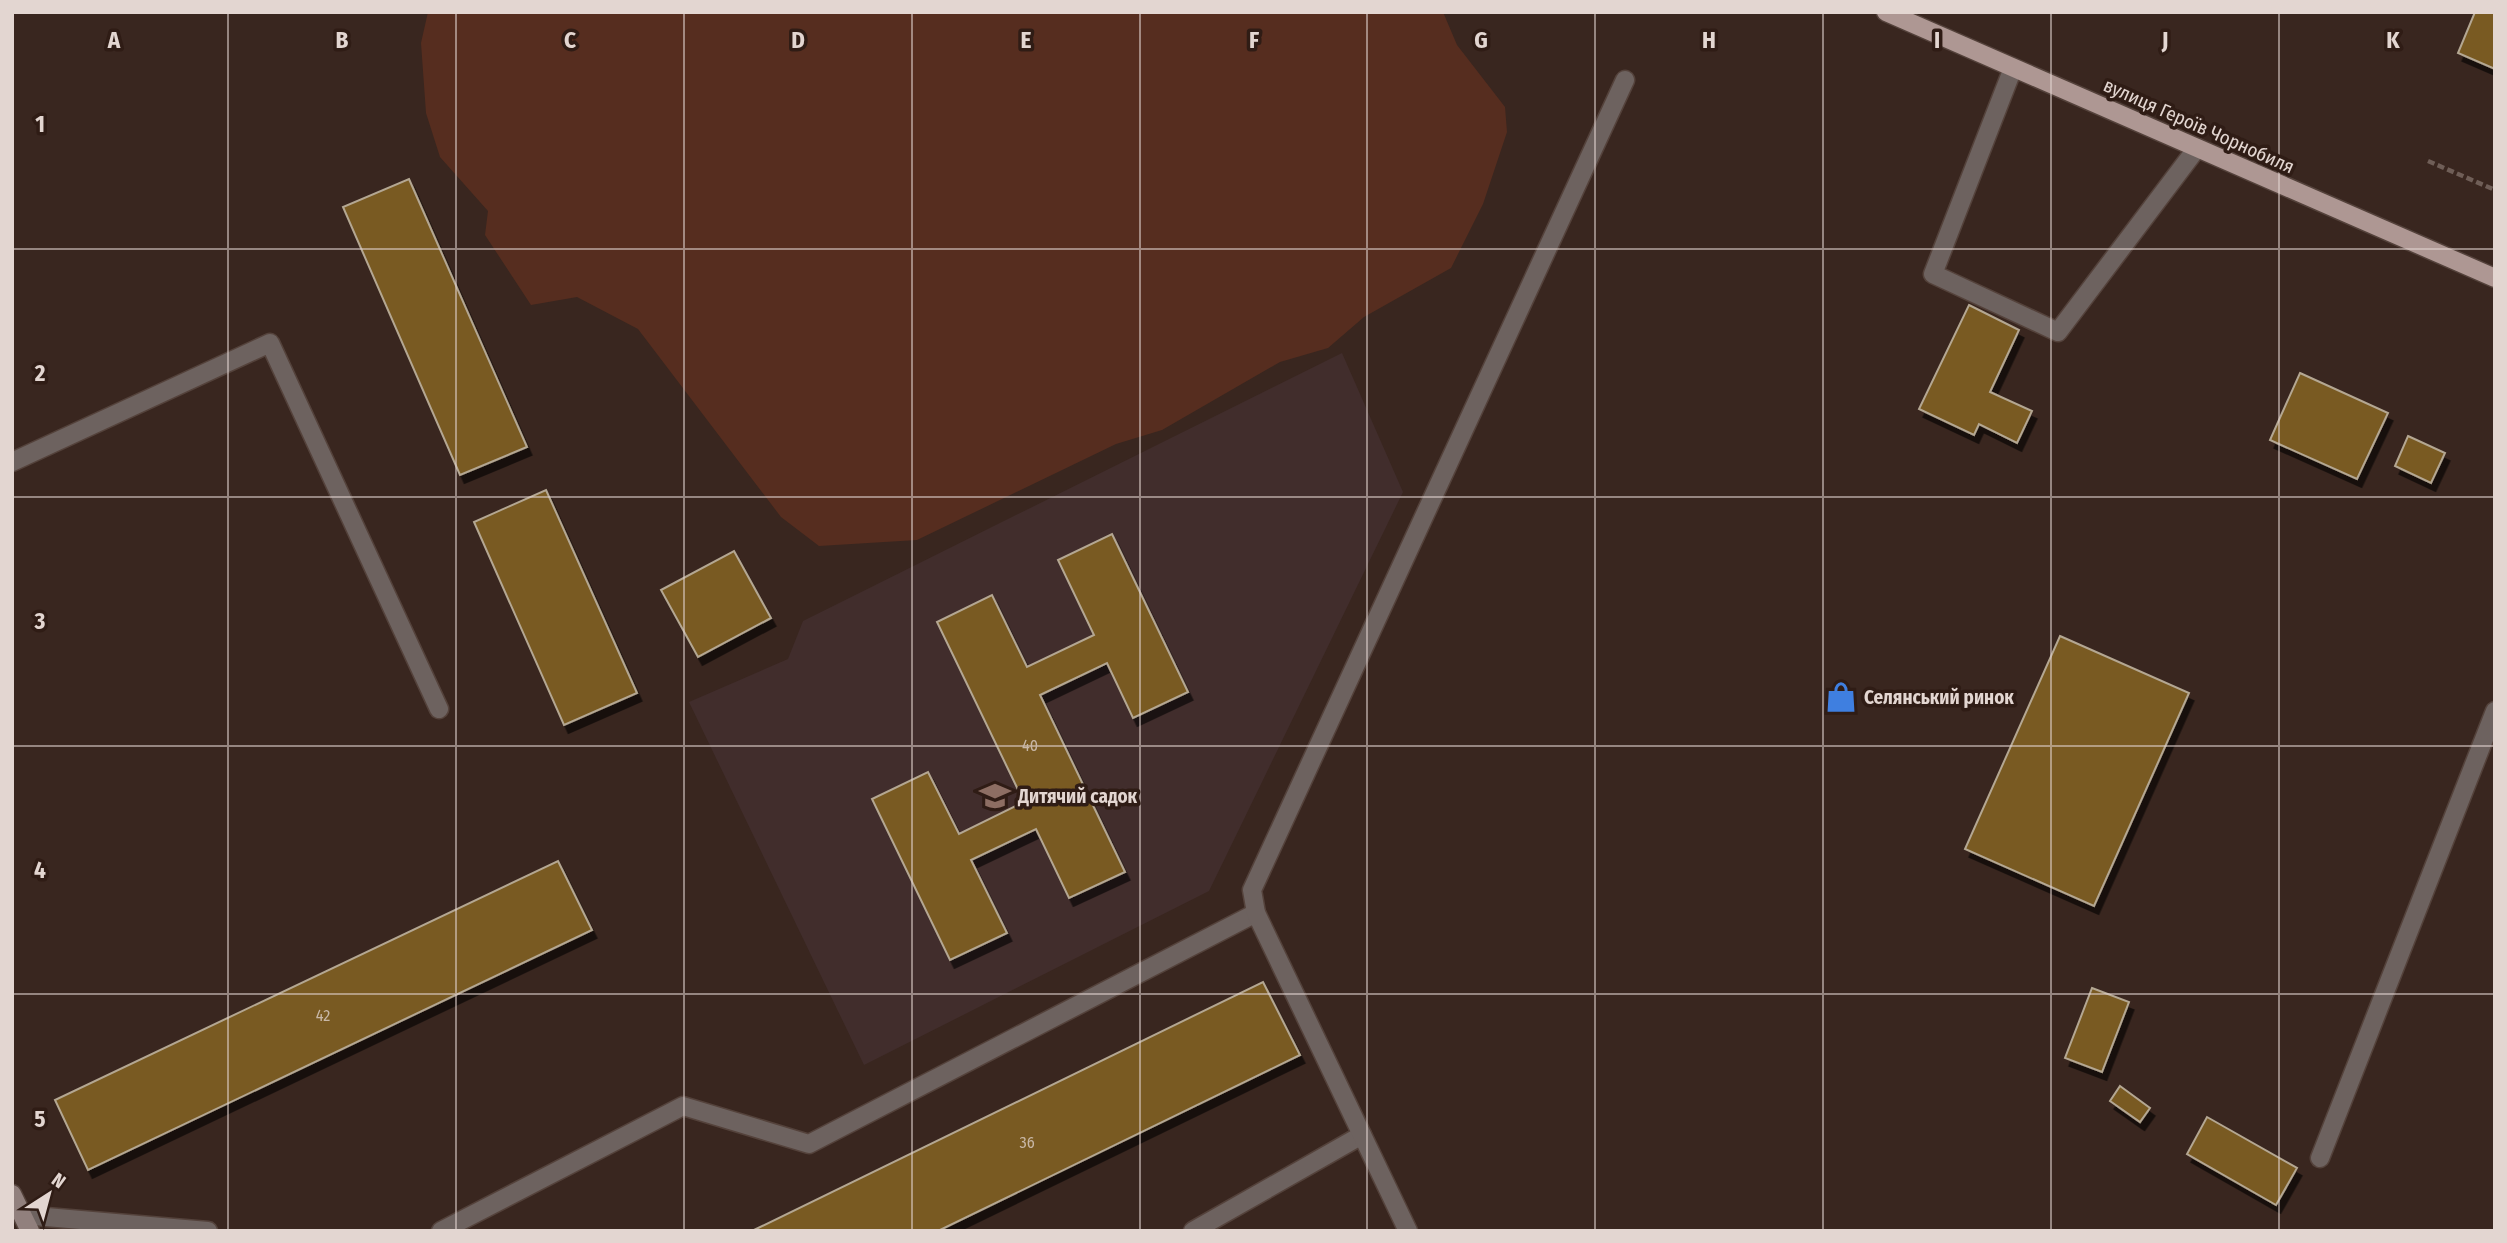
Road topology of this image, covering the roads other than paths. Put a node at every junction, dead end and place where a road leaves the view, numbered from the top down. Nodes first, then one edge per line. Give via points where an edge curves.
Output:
1 (1886, 12) edge
2 (2013, 68) junction
3 (1625, 80) dead end
4 (2197, 148) junction
5 (2495, 278) edge
6 (12, 462) edge
7 (439, 709) dead end
8 (2495, 711) edge
9 (1256, 913) junction
10 (1362, 1135) junction
11 (2320, 1158) dead end
12 (12, 1194) edge
13 (27, 1223) edge
14 (208, 1231) edge
15 (441, 1231) edge
16 (1193, 1231) edge
17 (1408, 1231) edge

1 - 2 main road, вулиця Героїв Чорнобиля
2 - 4 main road, вулиця Героїв Чорнобиля
2 - 4 lane via 1933,275 2058,332
3 - 9 lane via 1252,890
4 - 5 main road, вулиця Героїв Чорнобиля
6 - 7 lane via 270,343
8 - 11 lane
9 - 10 lane
9 - 15 lane via 809,1144 683,1106
10 - 16 lane
10 - 17 lane
12 - 13 street
13 - 14 lane

